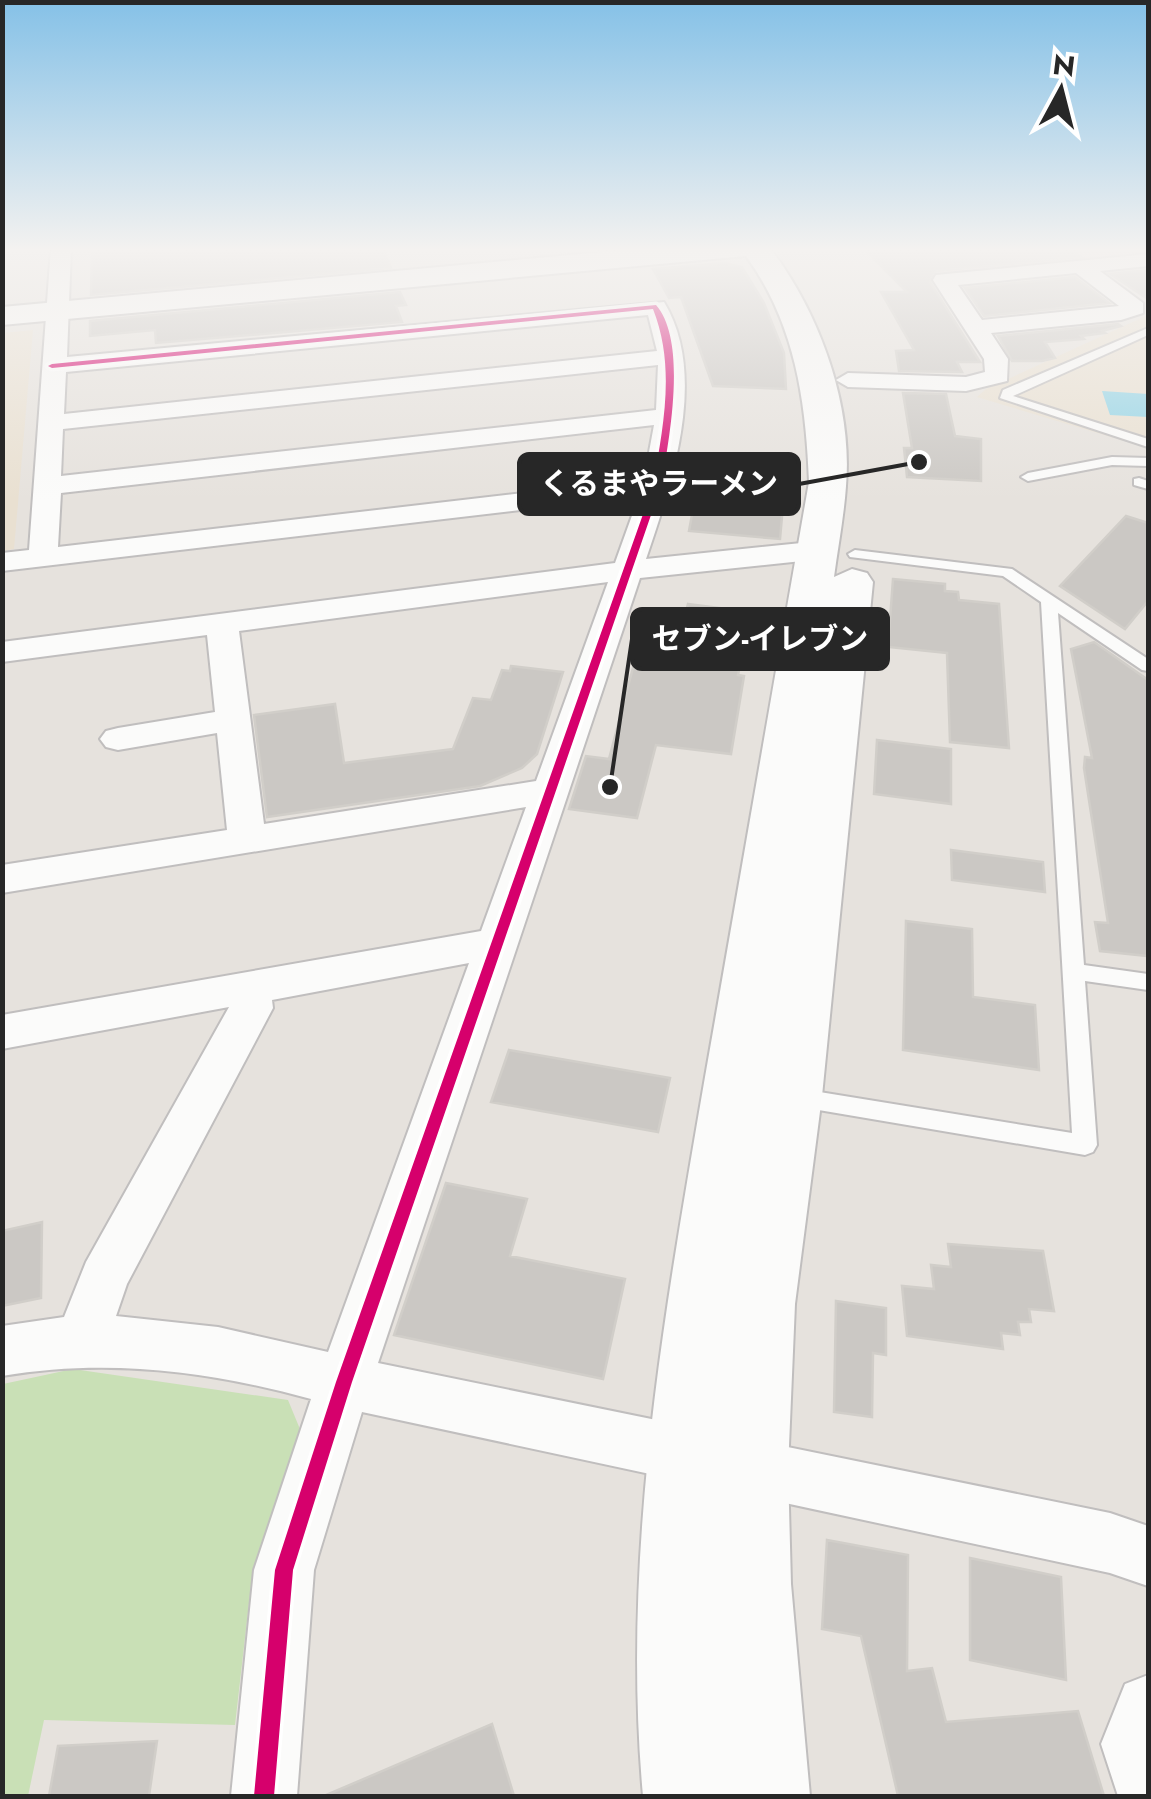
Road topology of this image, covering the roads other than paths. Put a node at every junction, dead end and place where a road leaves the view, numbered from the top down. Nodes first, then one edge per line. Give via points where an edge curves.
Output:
1 (54, 332) edge
2 (401, 332) edge
3 (661, 332) edge
4 (803, 332) edge
5 (831, 332) edge
6 (978, 332) edge
7 (1147, 332) edge
8 (667, 357) junction
9 (52, 366) junction
10 (848, 380) junction
11 (983, 383) junction
12 (1007, 392) junction
13 (668, 416) junction
14 (50, 423) junction
15 (1148, 443) edge
16 (1148, 462) edge
17 (1028, 478) dead end
18 (46, 486) junction
19 (657, 486) junction
20 (838, 552) junction
21 (43, 557) junction
22 (2, 562) edge
23 (629, 570) junction
24 (1049, 598) junction
25 (222, 623) junction
26 (2, 652) edge
27 (1148, 666) edge
28 (234, 720) junction
29 (118, 738) dead end
30 (550, 792) junction
31 (247, 839) junction
32 (2, 879) edge
33 (498, 943) junction
34 (1073, 971) junction
35 (1148, 982) edge
36 (250, 990) junction
37 (2, 1032) edge
38 (790, 1096) junction
39 (82, 1339) junction
40 (2, 1351) edge
41 (344, 1382) junction
42 (683, 1454) junction
43 (749, 1469) junction
44 (1148, 1556) edge
45 (1148, 1707) edge
46 (1148, 1788) edge
47 (264, 1796) edge
48 (689, 1796) edge
49 (764, 1796) edge

1 - 9 street
2 - 9 street
3 - 8 street
4 - 20 street via 820,380
5 - 10 street
6 - 11 street via 1001,370
7 - 12 lane
8 - 13 street
8 - 14 street
9 - 14 street
10 - 11 street
10 - 20 street via 860,472
11 - 12 lane
12 - 15 lane via 1010,401
13 - 18 street
13 - 19 street
14 - 18 street
16 - 17 lane via 1112,461
18 - 21 street
19 - 21 street
19 - 23 street
20 - 23 street
20 - 24 lane via 995,568
20 - 38 street
20 - 42 street via 693,1358
21 - 22 street
23 - 25 street
23 - 30 street
24 - 27 lane
24 - 34 lane
25 - 26 street
25 - 28 street
28 - 29 street
28 - 31 street
30 - 31 street
30 - 33 street
31 - 32 street
33 - 36 street
33 - 41 street
34 - 35 lane
34 - 38 lane via 1085,1145
36 - 37 street
36 - 39 street via 251,1008 104,1278
38 - 43 street via 758,1304
39 - 40 street
39 - 41 street via 261,1360
41 - 42 street
41 - 47 street via 284,1570
42 - 43 street
42 - 48 street via 676,1620
43 - 44 street
43 - 49 street via 749,1584
45 - 46 street via 1134,1744

